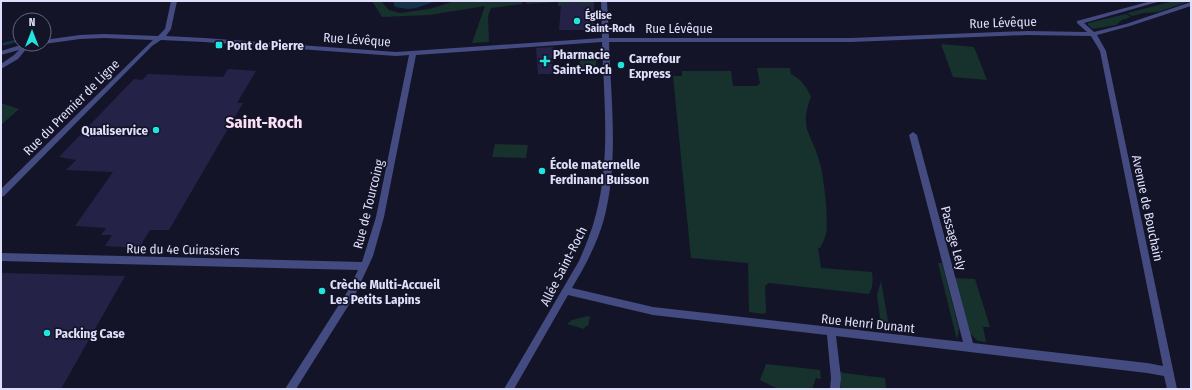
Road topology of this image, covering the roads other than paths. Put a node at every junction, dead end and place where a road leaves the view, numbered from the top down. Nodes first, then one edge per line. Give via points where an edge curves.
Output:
1 (174, 1) edge
2 (604, 1) edge
3 (1158, 1) edge
4 (1191, 4) edge
5 (1093, 34) junction
6 (158, 39) junction
7 (605, 40) junction
8 (52, 41) edge
9 (12, 50) edge
10 (22, 52) edge
11 (1, 53) edge
12 (413, 53) junction
13 (1, 67) edge
14 (913, 135) dead end
15 (1, 194) edge
16 (1, 257) edge
17 (365, 266) junction
18 (567, 291) junction
19 (831, 332) junction
20 (969, 348) junction
21 (1168, 372) junction
22 (290, 389) edge
23 (509, 389) edge
24 (835, 389) edge
25 (1172, 389) edge

1 - 6 street, Rue du Premier de Ligne via 168,28
2 - 7 street, Allée Saint-Roch
3 - 5 street, Avenue de Bouchain via 1079,22
4 - 5 street, Rue Lévêque via 1128,26
5 - 7 street, Rue Lévêque via 1035,32 845,40
5 - 21 street, Avenue de Bouchain via 1103,51
6 - 8 street, Rue Lévêque via 93,36
6 - 12 street, Rue Lévêque via 204,40 387,54
6 - 15 street, Rue du Premier de Ligne
7 - 12 street, Rue Lévêque
7 - 18 street, Allée Saint-Roch via 610,140 605,195 591,244
9 - 11 street
10 - 13 street
12 - 17 street, Rue de Tourcoing via 380,217
14 - 20 street, Passage Lely
16 - 17 street, Rue du 4e Cuirassiers
17 - 22 street, Rue de Tourcoing via 352,292
18 - 19 street, Rue Henri Dunant via 645,310
18 - 23 street, Allée Saint-Roch
19 - 20 street, Rue Henri Dunant
19 - 24 street
20 - 21 street, Rue Henri Dunant
21 - 25 street, Avenue de Bouchain

